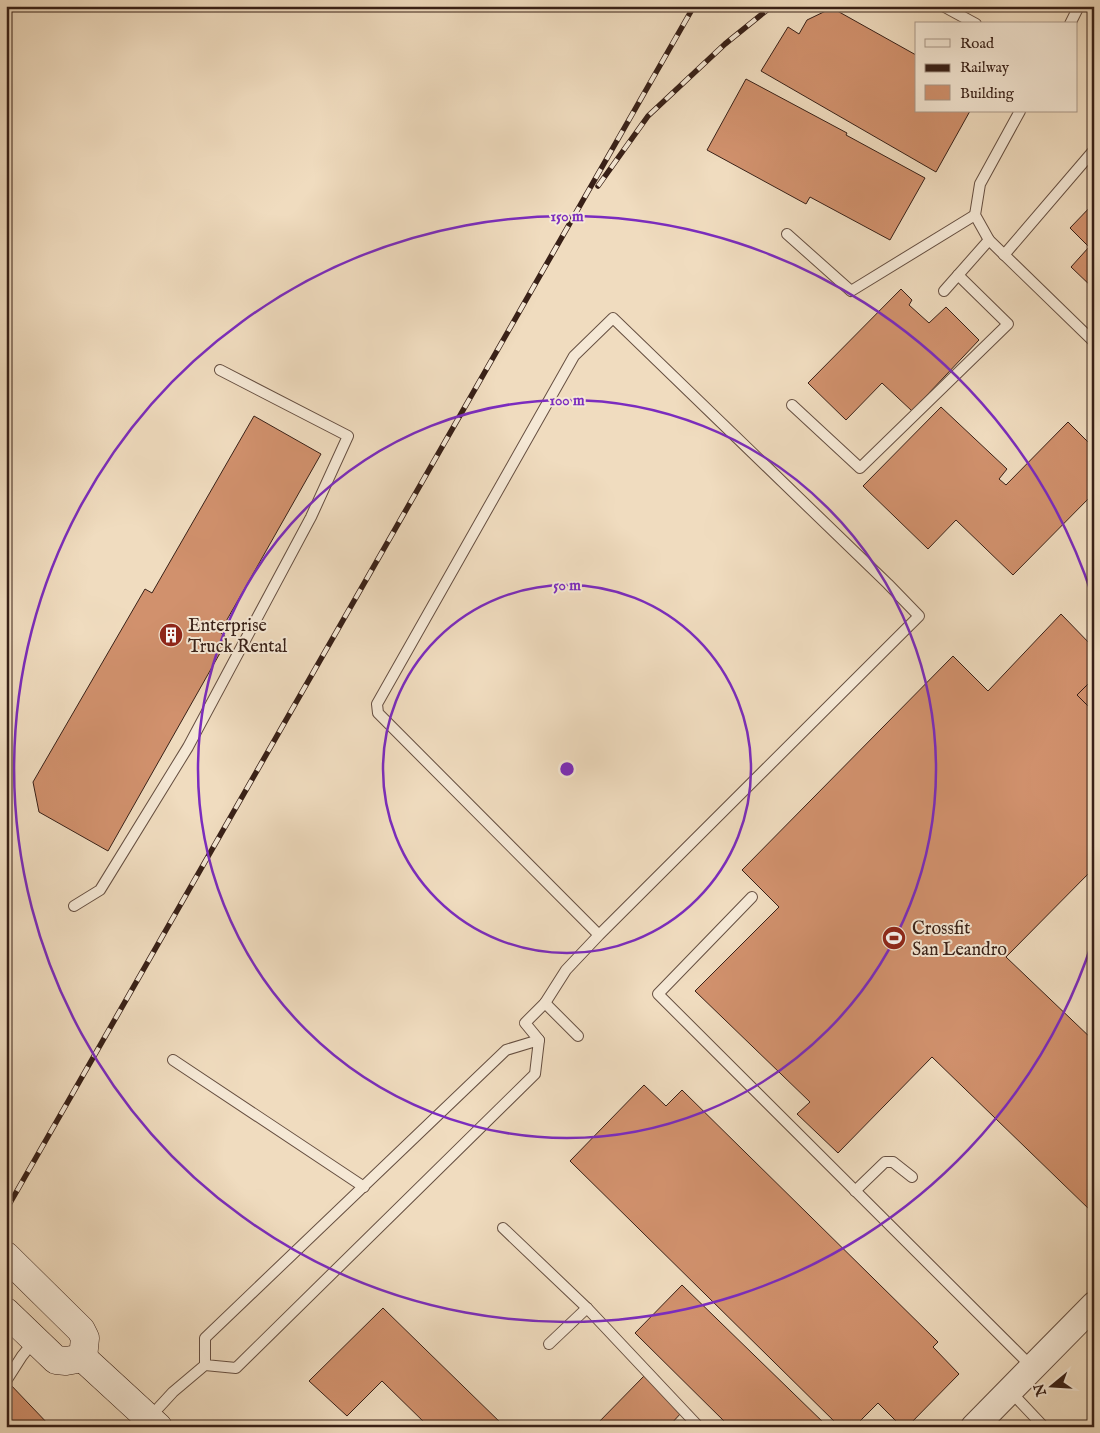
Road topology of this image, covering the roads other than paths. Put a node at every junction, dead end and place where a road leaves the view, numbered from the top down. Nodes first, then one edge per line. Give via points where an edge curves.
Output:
1 (943, 6) edge
2 (1079, 6) edge
3 (972, 22) edge
4 (1071, 22) edge
5 (1019, 112) edge
6 (1094, 150) edge
7 (975, 215) junction
8 (787, 234) dead end
9 (989, 240) junction
10 (1004, 255) junction
11 (958, 275) junction
12 (944, 291) dead end
13 (1094, 342) edge
14 (220, 370) dead end
15 (792, 405) dead end
16 (752, 897) dead end
17 (74, 906) dead end
18 (599, 935) junction
19 (545, 1003) junction
20 (578, 1036) dead end
21 (539, 1040) junction
22 (173, 1060) dead end
23 (912, 1178) dead end
24 (364, 1188) junction
25 (855, 1191) junction
26 (503, 1228) dead end
27 (6, 1256) edge
28 (1094, 1305) edge
29 (587, 1308) junction
30 (6, 1312) edge
31 (35, 1340) junction
32 (549, 1344) dead end
33 (84, 1358) junction
34 (205, 1366) junction
35 (1032, 1367) junction
36 (6, 1381) edge
37 (1009, 1391) junction
38 (154, 1422) edge
39 (699, 1427) edge
40 (974, 1427) edge
41 (1044, 1427) edge

1 - 3 lane
2 - 4 lane
5 - 7 lane via 980,184
6 - 10 lane
7 - 8 lane via 851,291
7 - 9 lane
9 - 10 lane
9 - 11 lane
10 - 13 lane
11 - 12 lane
11 - 15 lane via 1008,324 860,468
14 - 17 lane via 348,436 311,517 188,747 100,890
16 - 25 lane via 658,994
18 - 18 lane via 919,616 613,318 574,356 377,704 378,713
18 - 19 lane via 566,970
19 - 20 lane
19 - 21 lane via 525,1023
21 - 24 lane via 506,1050
21 - 34 lane via 535,1074 236,1368
22 - 24 lane
23 - 25 lane via 893,1162 885,1162
24 - 34 lane via 205,1338
25 - 35 lane
26 - 29 lane
27 - 33 main road via 81,1330
28 - 35 street
29 - 32 lane
29 - 39 lane
30 - 31 main road
31 - 33 main road via 56,1360
31 - 36 lane
33 - 38 main road
34 - 38 lane via 173,1392
35 - 37 street
37 - 40 street
37 - 41 lane

